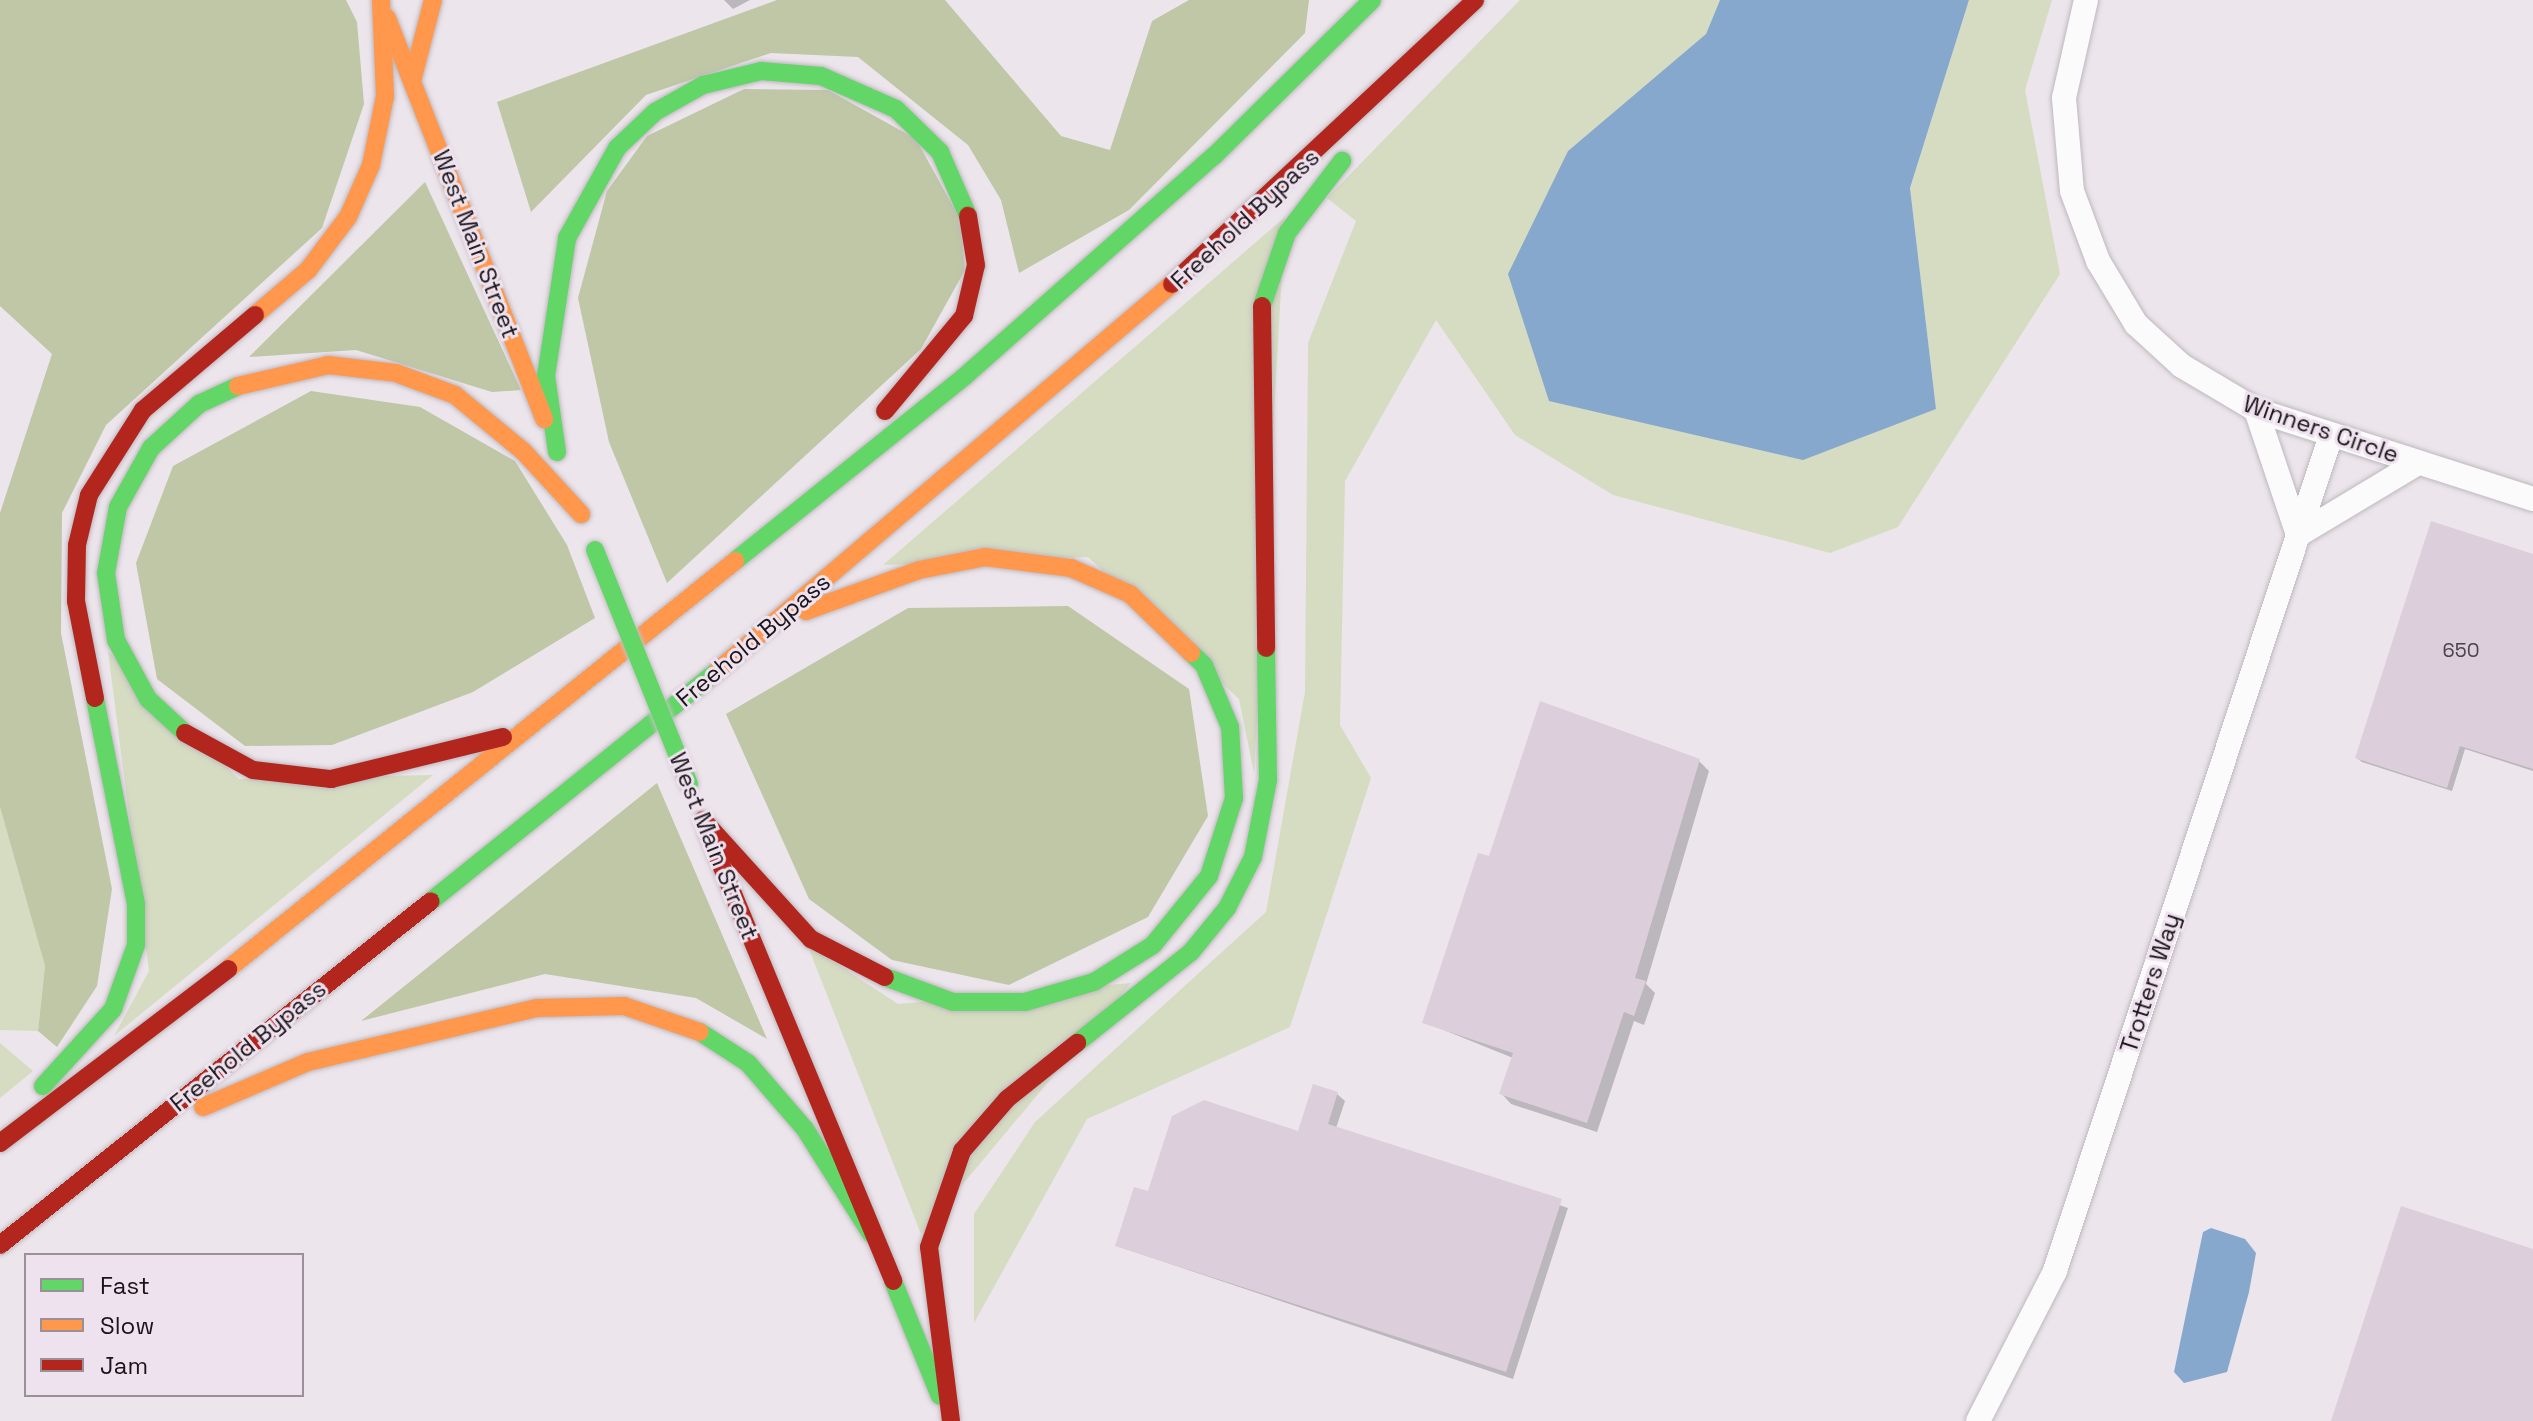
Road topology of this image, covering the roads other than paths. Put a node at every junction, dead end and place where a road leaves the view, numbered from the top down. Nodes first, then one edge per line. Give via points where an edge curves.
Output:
1 (381, 0) edge
2 (433, 0) edge
3 (1372, 0) edge
4 (1475, 0) edge
5 (2086, 0) edge
6 (1440, 36) junction
7 (412, 81) junction
8 (2256, 410) junction
9 (2331, 435) junction
10 (557, 452) junction
11 (2418, 463) junction
12 (2533, 499) edge
13 (803, 502) junction
14 (581, 514) junction
15 (2298, 535) junction
16 (767, 627) junction
17 (517, 734) junction
18 (703, 820) junction
19 (0, 1128) edge
20 (0, 1143) edge
21 (90, 1172) junction
22 (871, 1234) junction
23 (0, 1245) edge
24 (951, 1421) edge
25 (1978, 1421) edge

1 - 7 main road, West Main Street
1 - 19 main road via 385,96 371,165 348,217 308,270 143,410 89,495 77,545 76,601 136,904 136,945 105,1020
2 - 7 main road
3 - 13 main road via 1034,318
4 - 6 main road, Freehold Bypass
5 - 8 street, Winners Circle via 2064,98 2083,229 2115,293 2156,345
6 - 16 main road, Freehold Bypass via 1112,340
6 - 24 main road via 1297,217 1266,280 1259,339 1268,780 1253,857 1227,908 1191,952 1007,1099 962,1151 929,1247
7 - 10 main road, West Main Street
8 - 9 street, Winners Circle
8 - 15 street
9 - 11 street, Winners Circle
9 - 15 street, Trotters Way
10 - 13 main road via 546,376 553,306 567,238 601,169 655,112 703,85 761,71 821,76 896,109 940,152 965,198 976,265 953,336
10 - 14 main road, West Main Street
11 - 12 street, Winners Circle
11 - 15 street
13 - 17 main road
14 - 17 main road via 523,451 455,395 396,373 328,365 261,375 199,404 151,448 118,507 106,573 116,640 148,699 198,745 253,770 331,779
14 - 18 main road, West Main Street, bridge
15 - 25 street, Trotters Way via 2055,1271
16 - 18 main road via 873,584 959,560 1038,561 1100,578 1183,638 1218,692 1235,761 1223,846 1189,908 1124,966 1058,995 986,1004 916,990 811,939
16 - 21 main road, Freehold Bypass
17 - 20 main road via 124,1053
18 - 22 main road, West Main Street
21 - 22 main road via 244,1083 308,1062 537,1008 596,1004 689,1025 748,1063 805,1129
21 - 23 main road, Freehold Bypass
22 - 24 main road, West Main Street

